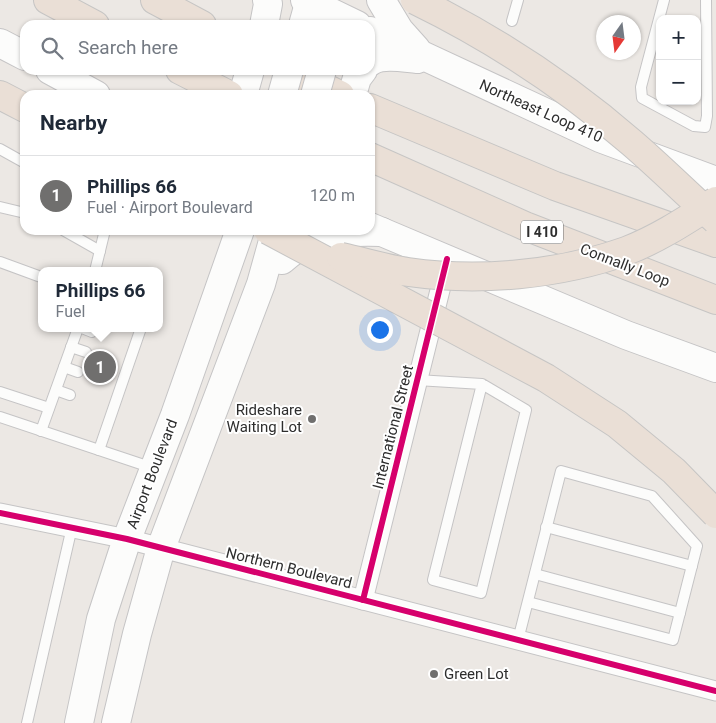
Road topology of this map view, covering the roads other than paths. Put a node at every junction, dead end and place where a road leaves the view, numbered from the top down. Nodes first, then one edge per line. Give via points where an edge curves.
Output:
1 (48, 0) edge
2 (155, 0) edge
3 (381, 0) edge
4 (416, 0) edge
5 (518, 0) edge
6 (664, 0) edge
7 (706, 0) edge
8 (307, 7) edge
9 (180, 13) edge
10 (343, 16) edge
11 (86, 20) edge
12 (512, 21) dead end
13 (375, 34) edge
14 (0, 42) edge
15 (20, 53) edge
16 (375, 59) edge
17 (426, 59) junction
18 (59, 75) edge
19 (190, 75) edge
20 (249, 75) edge
21 (288, 75) edge
22 (299, 75) edge
23 (321, 75) edge
24 (359, 75) edge
25 (87, 90) edge
26 (219, 90) edge
27 (244, 90) edge
28 (283, 90) edge
29 (316, 90) edge
30 (330, 90) edge
31 (353, 90) edge
32 (0, 95) edge
33 (20, 105) edge
34 (375, 110) edge
35 (0, 150) edge
36 (375, 159) edge
37 (20, 160) edge
38 (716, 181) edge
39 (716, 201) edge
40 (0, 207) edge
41 (20, 212) edge
42 (716, 220) edge
43 (376, 229) edge
44 (72, 235) edge
45 (105, 235) edge
46 (229, 235) edge
47 (238, 235) edge
48 (275, 235) edge
49 (278, 235) edge
50 (332, 235) edge
51 (716, 244) edge
52 (308, 250) junction
53 (100, 251) junction
54 (229, 260) junction
55 (447, 260) junction
56 (0, 262) edge
57 (96, 267) edge
58 (38, 276) edge
59 (261, 284) junction
60 (716, 300) edge
61 (77, 332) edge
62 (138, 332) edge
63 (71, 347) junction
64 (86, 352) dead end
65 (64, 367) junction
66 (716, 368) edge
67 (78, 372) dead end
68 (417, 380) junction
69 (482, 384) junction
70 (56, 390) junction
71 (0, 392) edge
72 (70, 395) dead end
73 (49, 408) junction
74 (0, 419) edge
75 (41, 431) junction
76 (99, 450) junction
77 (154, 468) junction
78 (0, 513) edge
79 (716, 514) edge
80 (72, 527) junction
81 (546, 527) junction
82 (127, 539) junction
83 (161, 548) junction
84 (692, 566) junction
85 (535, 574) junction
86 (363, 600) junction
87 (528, 602) junction
88 (680, 613) junction
89 (518, 640) junction
90 (716, 691) edge
91 (27, 723) edge
92 (79, 723) edge
93 (116, 723) edge

1 - 11 highway
2 - 9 highway
3 - 17 main road via 399,30
4 - 42 highway, bridge via 465,26 570,93 631,142
5 - 12 lane
6 - 7 lane via 642,98 694,126 705,127
8 - 10 main road
13 - 17 main road, Northeast Loop 410
14 - 15 main road
16 - 17 main road
17 - 38 main road, Northeast Loop 410 via 600,138
18 - 25 main road
19 - 26 highway
20 - 27 main road
21 - 28 main road, bridge
22 - 30 highway
23 - 29 main road, bridge
24 - 31 main road
32 - 33 highway
34 - 51 highway via 555,186
35 - 37 lane
36 - 60 highway, Connally Loop / I 410 via 525,226
39 - 52 highway, bridge via 685,221 627,250 550,270 489,277 408,272
40 - 41 lane
43 - 55 main road
44 - 53 lane
45 - 53 lane
46 - 54 main road
47 - 54 main road, Airport Boulevard
48 - 59 main road
49 - 52 highway, bridge
50 - 59 main road via 311,240 292,251
52 - 79 highway, bridge via 546,378 618,424 674,471
53 - 57 lane
54 - 77 main road, Airport Boulevard
55 - 66 main road
55 - 68 street, International Street
56 - 58 lane
59 - 83 main road
61 - 63 lane
62 - 76 lane via 117,384
63 - 64 lane
63 - 65 lane
65 - 67 lane
65 - 70 lane
68 - 69 lane
68 - 86 street, International Street
69 - 69 lane via 526,410 481,593 433,580
70 - 72 lane
70 - 73 lane
71 - 73 lane
73 - 75 lane
74 - 75 lane
75 - 76 lane
76 - 77 lane
77 - 82 main road, Airport Boulevard
78 - 80 street, Northern Boulevard
80 - 82 street, Northern Boulevard
80 - 91 lane
81 - 84 lane
81 - 84 lane via 561,471 570,473 652,496 697,546
81 - 85 lane
82 - 83 street, Northern Boulevard
82 - 92 main road, Airport Boulevard via 101,619
83 - 86 street, Northern Boulevard
83 - 93 main road
84 - 88 lane
85 - 87 lane
85 - 88 lane
86 - 89 street, Northern Boulevard
87 - 88 lane via 673,640
87 - 89 lane
89 - 90 street, Northern Boulevard

